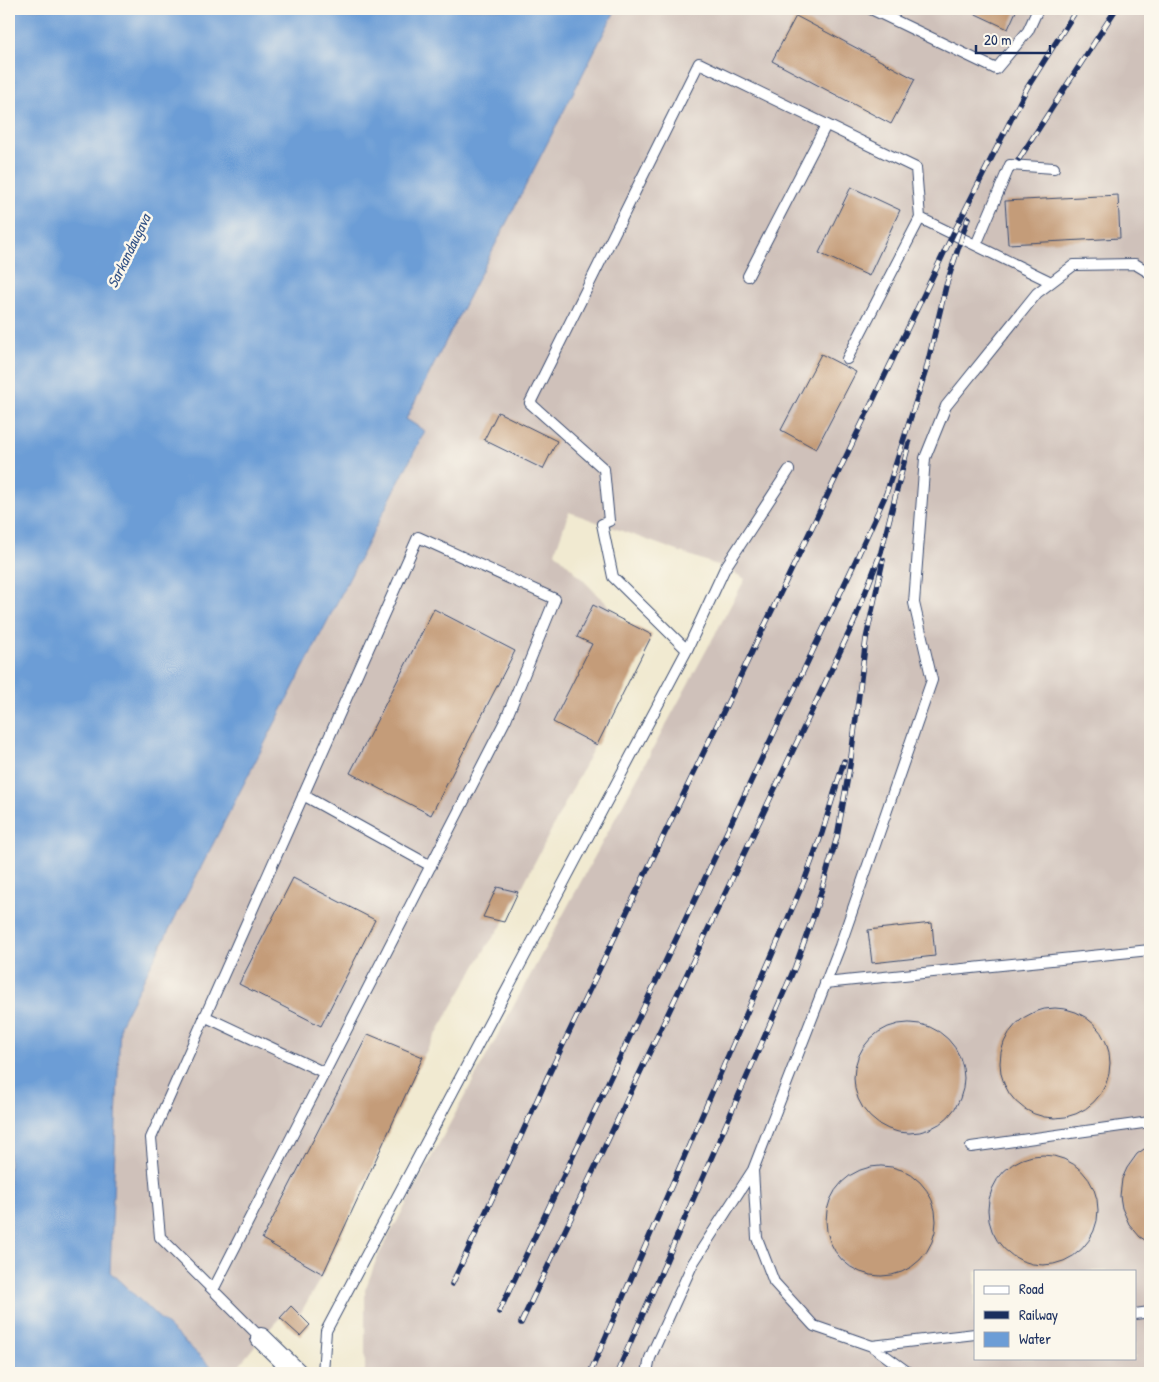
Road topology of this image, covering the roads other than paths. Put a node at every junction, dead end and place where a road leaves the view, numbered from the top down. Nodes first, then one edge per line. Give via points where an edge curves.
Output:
1 (871, 9) edge
2 (1038, 9) edge
3 (826, 124) junction
4 (1054, 168) dead end
5 (920, 218) junction
6 (976, 245) junction
7 (1150, 273) edge
8 (748, 276) dead end
9 (1051, 282) junction
10 (847, 359) dead end
11 (789, 470) dead end
12 (687, 650) junction
13 (303, 795) junction
14 (431, 866) junction
15 (1150, 950) edge
16 (825, 983) junction
17 (204, 1016) junction
18 (325, 1073) junction
19 (1150, 1122) edge
20 (971, 1147) dead end
21 (753, 1170) junction
22 (214, 1290) junction
23 (1150, 1312) edge
24 (1136, 1314) edge
25 (974, 1334) edge
26 (261, 1338) joint
27 (872, 1346) junction
28 (297, 1373) edge
29 (324, 1373) edge
30 (647, 1373) edge
31 (909, 1373) edge

1 - 2 lane via 996,69 1028,31
3 - 5 lane via 916,168
3 - 8 lane
3 - 12 lane via 700,63 530,403 604,469 609,521 602,524 613,577
4 - 6 lane via 1010,165
5 - 6 lane
5 - 10 lane
6 - 9 lane
7 - 9 lane via 1135,264 1074,265
9 - 16 lane via 1037,293 946,406 926,458 914,603 932,680
11 - 12 lane via 725,568
12 - 29 lane via 326,1331
13 - 14 lane
13 - 14 lane via 418,537 556,599 506,719
13 - 17 lane
14 - 18 lane
15 - 16 lane
16 - 21 lane
17 - 18 lane
17 - 22 lane via 151,1138 160,1237
18 - 22 lane
19 - 20 lane
21 - 27 lane via 757,1238 774,1282 814,1326
21 - 30 lane via 693,1263 650,1358
22 - 26 lane
23 - 24 lane
25 - 27 lane
26 - 28 street
27 - 31 lane

